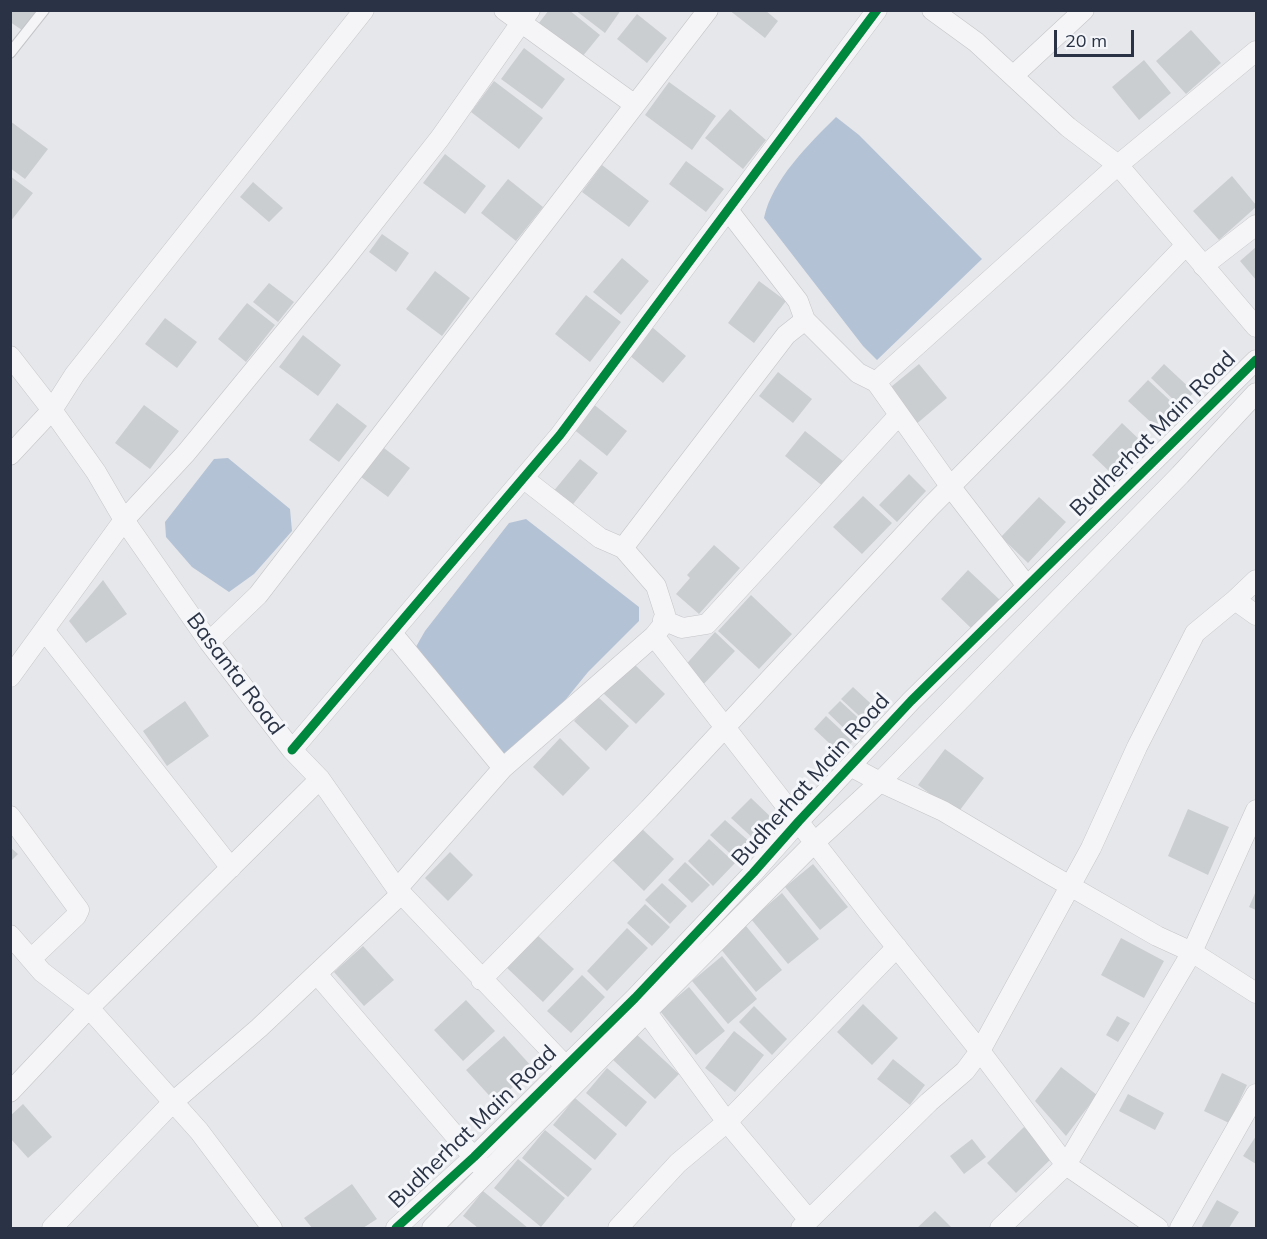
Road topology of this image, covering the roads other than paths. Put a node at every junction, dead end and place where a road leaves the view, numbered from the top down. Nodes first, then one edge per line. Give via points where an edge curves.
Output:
1 (44, 10) edge
2 (364, 10) edge
3 (504, 10) edge
4 (708, 10) edge
5 (877, 10) edge
6 (1084, 10) edge
7 (940, 12) edge
8 (527, 17) edge
9 (1257, 51) edge
10 (10, 53) edge
11 (1013, 76) junction
12 (635, 105) junction
13 (1118, 165) junction
14 (728, 210) junction
15 (1257, 225) edge
16 (1186, 244) junction
17 (1203, 266) junction
18 (805, 320) junction
19 (1254, 320) edge
20 (10, 356) edge
21 (1257, 360) edge
22 (876, 382) junction
23 (1257, 393) edge
24 (52, 410) junction
25 (899, 415) junction
26 (10, 455) edge
27 (524, 478) junction
28 (950, 486) junction
29 (124, 520) junction
30 (623, 548) junction
31 (1257, 580) edge
32 (1027, 586) junction
33 (1235, 600) junction
34 (1257, 615) edge
35 (658, 628) junction
36 (44, 630) junction
37 (392, 633) junction
38 (209, 642) junction
39 (10, 677) edge
40 (725, 728) junction
41 (292, 750) junction
42 (850, 766) junction
43 (503, 768) junction
44 (320, 779) junction
45 (880, 782) junction
46 (1257, 810) edge
47 (10, 816) edge
48 (799, 821) junction
49 (815, 842) junction
50 (231, 868) junction
51 (1070, 886) junction
52 (399, 891) junction
53 (10, 935) edge
54 (897, 947) junction
55 (1191, 952) junction
56 (31, 959) junction
57 (317, 974) junction
58 (481, 980) junction
59 (1257, 993) edge
60 (641, 1005) junction
61 (89, 1008) junction
62 (980, 1051) junction
63 (565, 1065) junction
64 (579, 1081) junction
65 (10, 1092) edge
66 (1257, 1094) edge
67 (173, 1102) junction
68 (727, 1122) junction
69 (474, 1157) junction
70 (1066, 1165) junction
71 (487, 1173) junction
72 (805, 1224) edge
73 (52, 1228) edge
74 (272, 1228) edge
75 (396, 1228) edge
76 (432, 1228) edge
77 (618, 1228) edge
78 (1000, 1228) edge
79 (1158, 1228) edge
80 (1180, 1228) edge

1 - 10 lane
2 - 24 street via 75,374
3 - 8 street
4 - 12 street
5 - 14 street
6 - 11 street
7 - 11 street
8 - 12 street
8 - 29 street via 440,138 341,264 186,453
9 - 13 street
11 - 13 street via 1068,127
12 - 38 street via 258,595
13 - 16 street
13 - 22 street
14 - 18 street via 798,301
14 - 27 street
15 - 17 street
16 - 17 street
16 - 28 street
17 - 19 street
18 - 22 street via 858,373
18 - 30 street via 786,335
20 - 24 street, Basanta Road
21 - 32 street, Budherhat Main Road
22 - 25 street
23 - 45 street, Budherhat Main Road
24 - 26 street
24 - 29 street, Basanta Road
25 - 28 street
25 - 35 street via 707,624
27 - 30 street via 600,538
27 - 37 street
28 - 32 street
28 - 40 street
29 - 36 street
29 - 38 street, Basanta Road
30 - 35 street via 656,586 665,615
31 - 33 street
32 - 42 street, Budherhat Main Road
33 - 34 street
33 - 51 street via 1195,633
35 - 40 street
35 - 43 street
36 - 39 street
36 - 50 street
37 - 41 street
37 - 43 street
38 - 41 street, Basanta Road
40 - 48 street
40 - 58 street
41 - 44 street, Basanta Road
42 - 45 street
42 - 48 street, Budherhat Main Road
43 - 52 street
44 - 50 street
44 - 52 street, Basanta Road
45 - 49 street, Budherhat Main Road
45 - 51 street via 943,810
46 - 55 street
47 - 56 street via 79,910
48 - 49 street
48 - 60 street, Budherhat Main Road
49 - 54 street
49 - 60 street, Budherhat Main Road
50 - 61 street
51 - 55 street
51 - 62 street
52 - 57 street
52 - 58 street, Basanta Road
53 - 56 street
54 - 62 street
54 - 68 street
55 - 59 street
55 - 70 street
56 - 61 street
57 - 67 street
57 - 69 street
58 - 63 street, Basanta Road
60 - 63 street, Budherhat Main Road
60 - 64 street, Budherhat Main Road
60 - 68 street
61 - 65 street
61 - 67 street
62 - 70 street
62 - 72 street via 965,1071
63 - 64 street, Basanta Road
63 - 69 street, Budherhat Main Road
64 - 71 street, Budherhat Main Road
66 - 80 street
67 - 73 street
67 - 74 street
68 - 72 street
68 - 77 street via 678,1163
69 - 71 street
69 - 75 street, Budherhat Main Road
70 - 78 street
70 - 79 street
71 - 76 street, Budherhat Main Road

